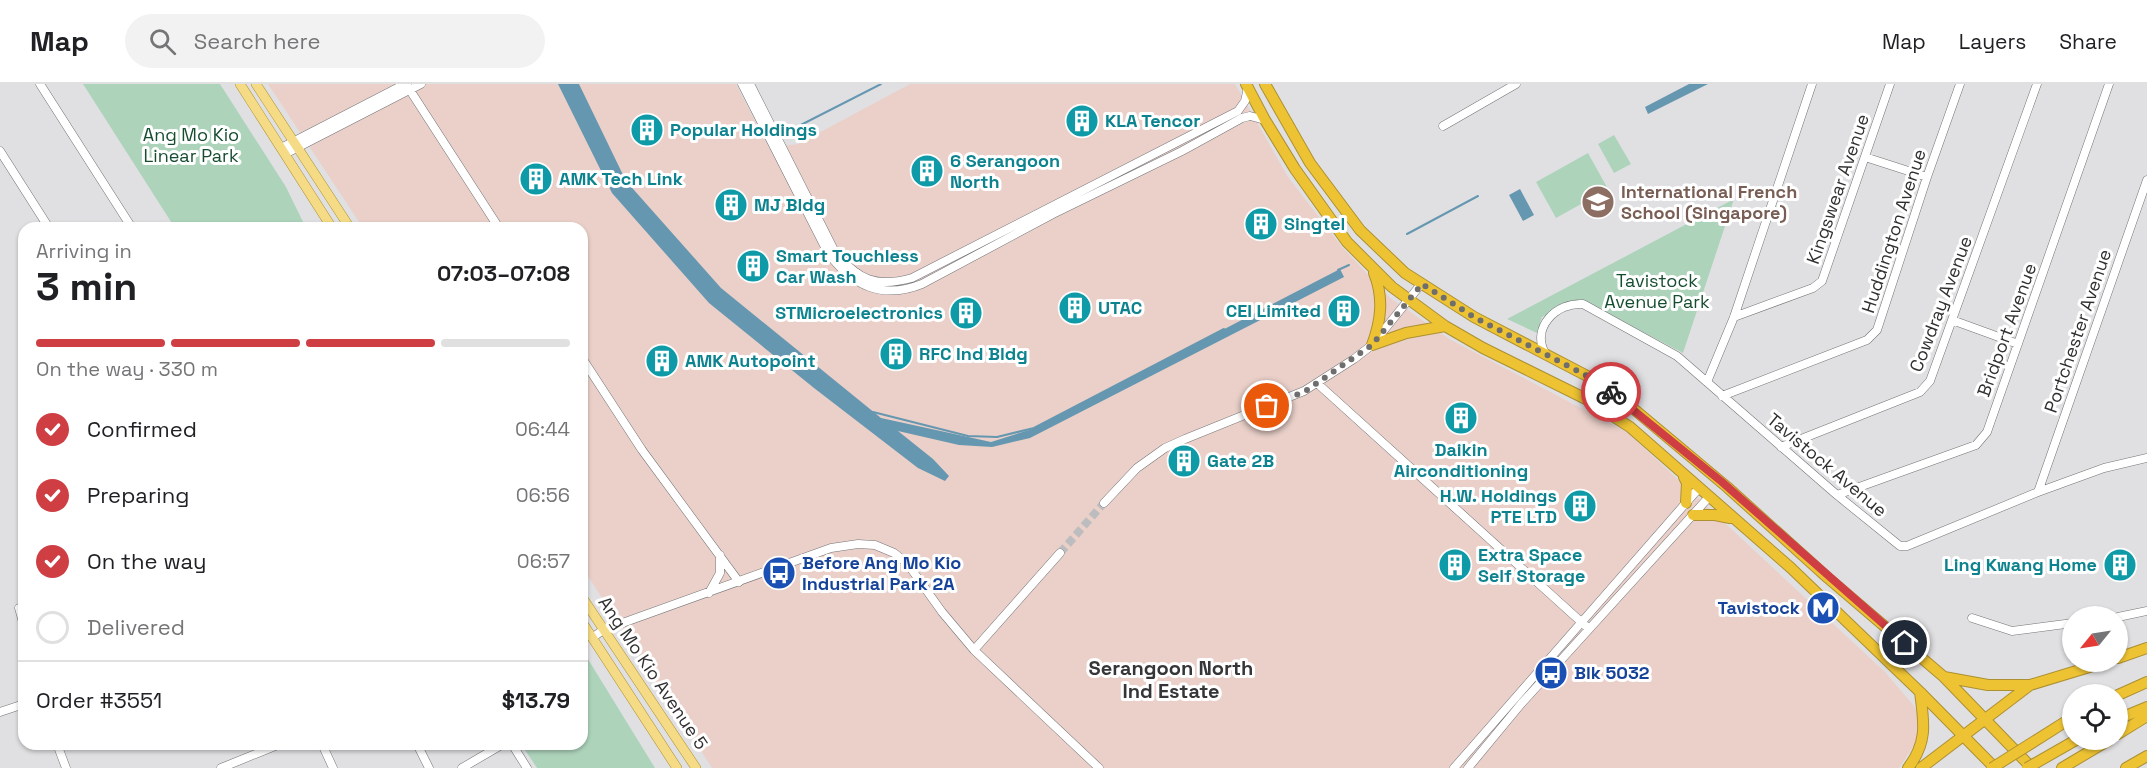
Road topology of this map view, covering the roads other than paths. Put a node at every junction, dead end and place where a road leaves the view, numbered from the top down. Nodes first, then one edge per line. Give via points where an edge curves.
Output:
1 (40, 84) edge
2 (240, 84) edge
3 (256, 84) edge
4 (421, 84) edge
5 (742, 84) edge
6 (750, 84) edge
7 (1265, 84) edge
8 (1516, 84) edge
9 (1812, 84) edge
10 (1890, 84) edge
11 (1960, 84) edge
12 (2037, 84) edge
13 (2109, 84) edge
14 (407, 86) edge
15 (1247, 86) edge
16 (1265, 120) junction
17 (1443, 126) dead end
18 (296, 144) junction
19 (0, 151) edge
20 (283, 151) junction
21 (1865, 157) junction
22 (1927, 177) junction
23 (2147, 180) edge
24 (45, 222) edge
25 (128, 222) edge
26 (328, 222) edge
27 (346, 222) edge
28 (495, 222) edge
29 (1372, 268) junction
30 (1422, 284) junction
31 (1409, 300) junction
32 (1734, 317) junction
33 (1952, 320) junction
34 (1444, 326) junction
35 (2018, 344) junction
36 (1372, 345) junction
37 (1546, 355) junction
38 (588, 367) edge
39 (1707, 382) junction
40 (1318, 384) junction
41 (1722, 396) junction
42 (1630, 405) junction
43 (1619, 420) junction
44 (1781, 447) junction
45 (2147, 458) edge
46 (1682, 474) junction
47 (1699, 488) junction
48 (2038, 492) junction
49 (1837, 495) junction
50 (1709, 497) junction
51 (1104, 503) tunnel mouth
52 (1686, 503) junction
53 (1693, 514) junction
54 (1733, 519) junction
55 (720, 553) junction
56 (1060, 553) tunnel mouth
57 (739, 582) junction
58 (709, 592) junction
59 (588, 606) edge
60 (2147, 611) edge
61 (2128, 615) edge
62 (1972, 618) dead end
63 (1581, 622) junction
64 (2062, 624) edge
65 (1589, 629) junction
66 (603, 630) junction
67 (588, 632) edge
68 (592, 638) junction
69 (2147, 648) edge
70 (974, 650) junction
71 (2128, 655) edge
72 (2073, 672) edge
73 (1944, 677) junction
74 (2147, 682) edge
75 (2030, 685) junction
76 (2128, 691) edge
77 (1920, 692) junction
78 (18, 706) edge
79 (2147, 707) edge
80 (0, 712) edge
81 (2128, 716) edge
82 (2147, 716) edge
83 (1986, 720) junction
84 (2062, 724) edge
85 (2128, 728) edge
86 (1964, 737) junction
87 (2062, 748) edge
88 (59, 750) edge
89 (264, 750) edge
90 (325, 750) edge
91 (420, 750) edge
92 (493, 750) edge
93 (516, 750) edge
94 (2091, 750) edge
95 (2147, 756) edge
96 (66, 768) edge
97 (221, 768) edge
98 (333, 768) edge
99 (429, 768) edge
100 (462, 768) edge
101 (527, 768) edge
102 (677, 768) edge
103 (696, 768) edge
104 (1099, 768) edge
105 (1454, 768) edge
106 (1467, 768) edge
107 (1908, 768) edge
108 (1921, 768) edge
109 (1994, 768) edge
110 (2027, 768) edge
111 (2032, 768) edge
112 (2062, 768) edge
113 (2126, 768) edge

1 - 25 street
2 - 20 main road
3 - 18 main road
4 - 14 street
5 - 16 street via 828,253 848,276 866,286 897,291 922,284 1242,118
6 - 15 street via 835,252 852,271 880,283 912,278 1238,111 1245,101
7 - 30 highway via 1310,163 1360,230
8 - 17 street
9 - 32 street
10 - 21 street, Kingswear Avenue
11 - 22 street, Huddington Avenue
12 - 33 street, Cowdray Avenue
13 - 35 street, Bridport Avenue
14 - 18 street
14 - 28 street
15 - 16 highway
16 - 29 highway via 1347,242
18 - 20 street
18 - 27 main road
19 - 24 street
20 - 26 main road
21 - 22 street
21 - 32 street, Kingswear Avenue via 1822,281 1813,288
22 - 41 street, Huddington Avenue via 1877,330 1867,340
23 - 48 street, Portchester Avenue
29 - 31 highway
29 - 36 highway via 1381,299 1380,325
30 - 31 street
30 - 37 highway
31 - 34 highway
31 - 36 street
32 - 39 street
33 - 35 street
33 - 44 street, Cowdray Avenue via 1930,381 1920,392
34 - 36 highway
34 - 43 highway
35 - 49 street, Bridport Avenue via 1987,432 1976,445
36 - 40 street
37 - 39 street, Tavistock Avenue via 1540,340 1543,324 1574,303 1583,304 1679,358
37 - 42 highway via 1591,378
38 - 55 street via 642,450
39 - 41 street, Tavistock Avenue
40 - 51 street via 1165,448 1137,468
40 - 63 street
41 - 44 street, Tavistock Avenue
42 - 43 highway via 1631,417
42 - 73 highway
43 - 46 highway
44 - 49 street, Tavistock Avenue
45 - 48 street, Tavistock Avenue via 2103,468
46 - 47 highway
46 - 52 highway via 1687,483
47 - 50 highway
47 - 52 street
48 - 49 street, Tavistock Avenue via 1907,546 1894,542
50 - 53 street
50 - 54 highway
52 - 63 street
53 - 54 highway
53 - 65 street
54 - 77 highway via 1791,568
55 - 57 street
55 - 58 street via 720,573
56 - 70 street
57 - 58 street
57 - 70 street via 831,548 875,545 907,563
58 - 66 street
59 - 66 main road, Ang Mo Kio Avenue 5
60 - 61 street
62 - 64 street via 2012,631
63 - 65 street
63 - 105 street
65 - 106 street
66 - 68 street
66 - 103 main road, Ang Mo Kio Avenue 5
67 - 68 main road, Ang Mo Kio Avenue 5
68 - 102 main road, Ang Mo Kio Avenue 5
69 - 71 highway
70 - 104 street
72 - 75 highway
73 - 75 highway via 1988,685
73 - 83 highway
74 - 76 highway
75 - 83 highway
77 - 86 highway
77 - 107 highway via 1922,743
78 - 80 street
79 - 81 highway
82 - 85 highway
83 - 86 highway
83 - 111 highway
84 - 109 highway, bridge
86 - 108 highway
86 - 109 highway
87 - 110 highway, bridge
88 - 96 street
89 - 97 street
90 - 98 street
91 - 99 street
92 - 100 street
93 - 101 street
94 - 112 highway
95 - 113 highway

